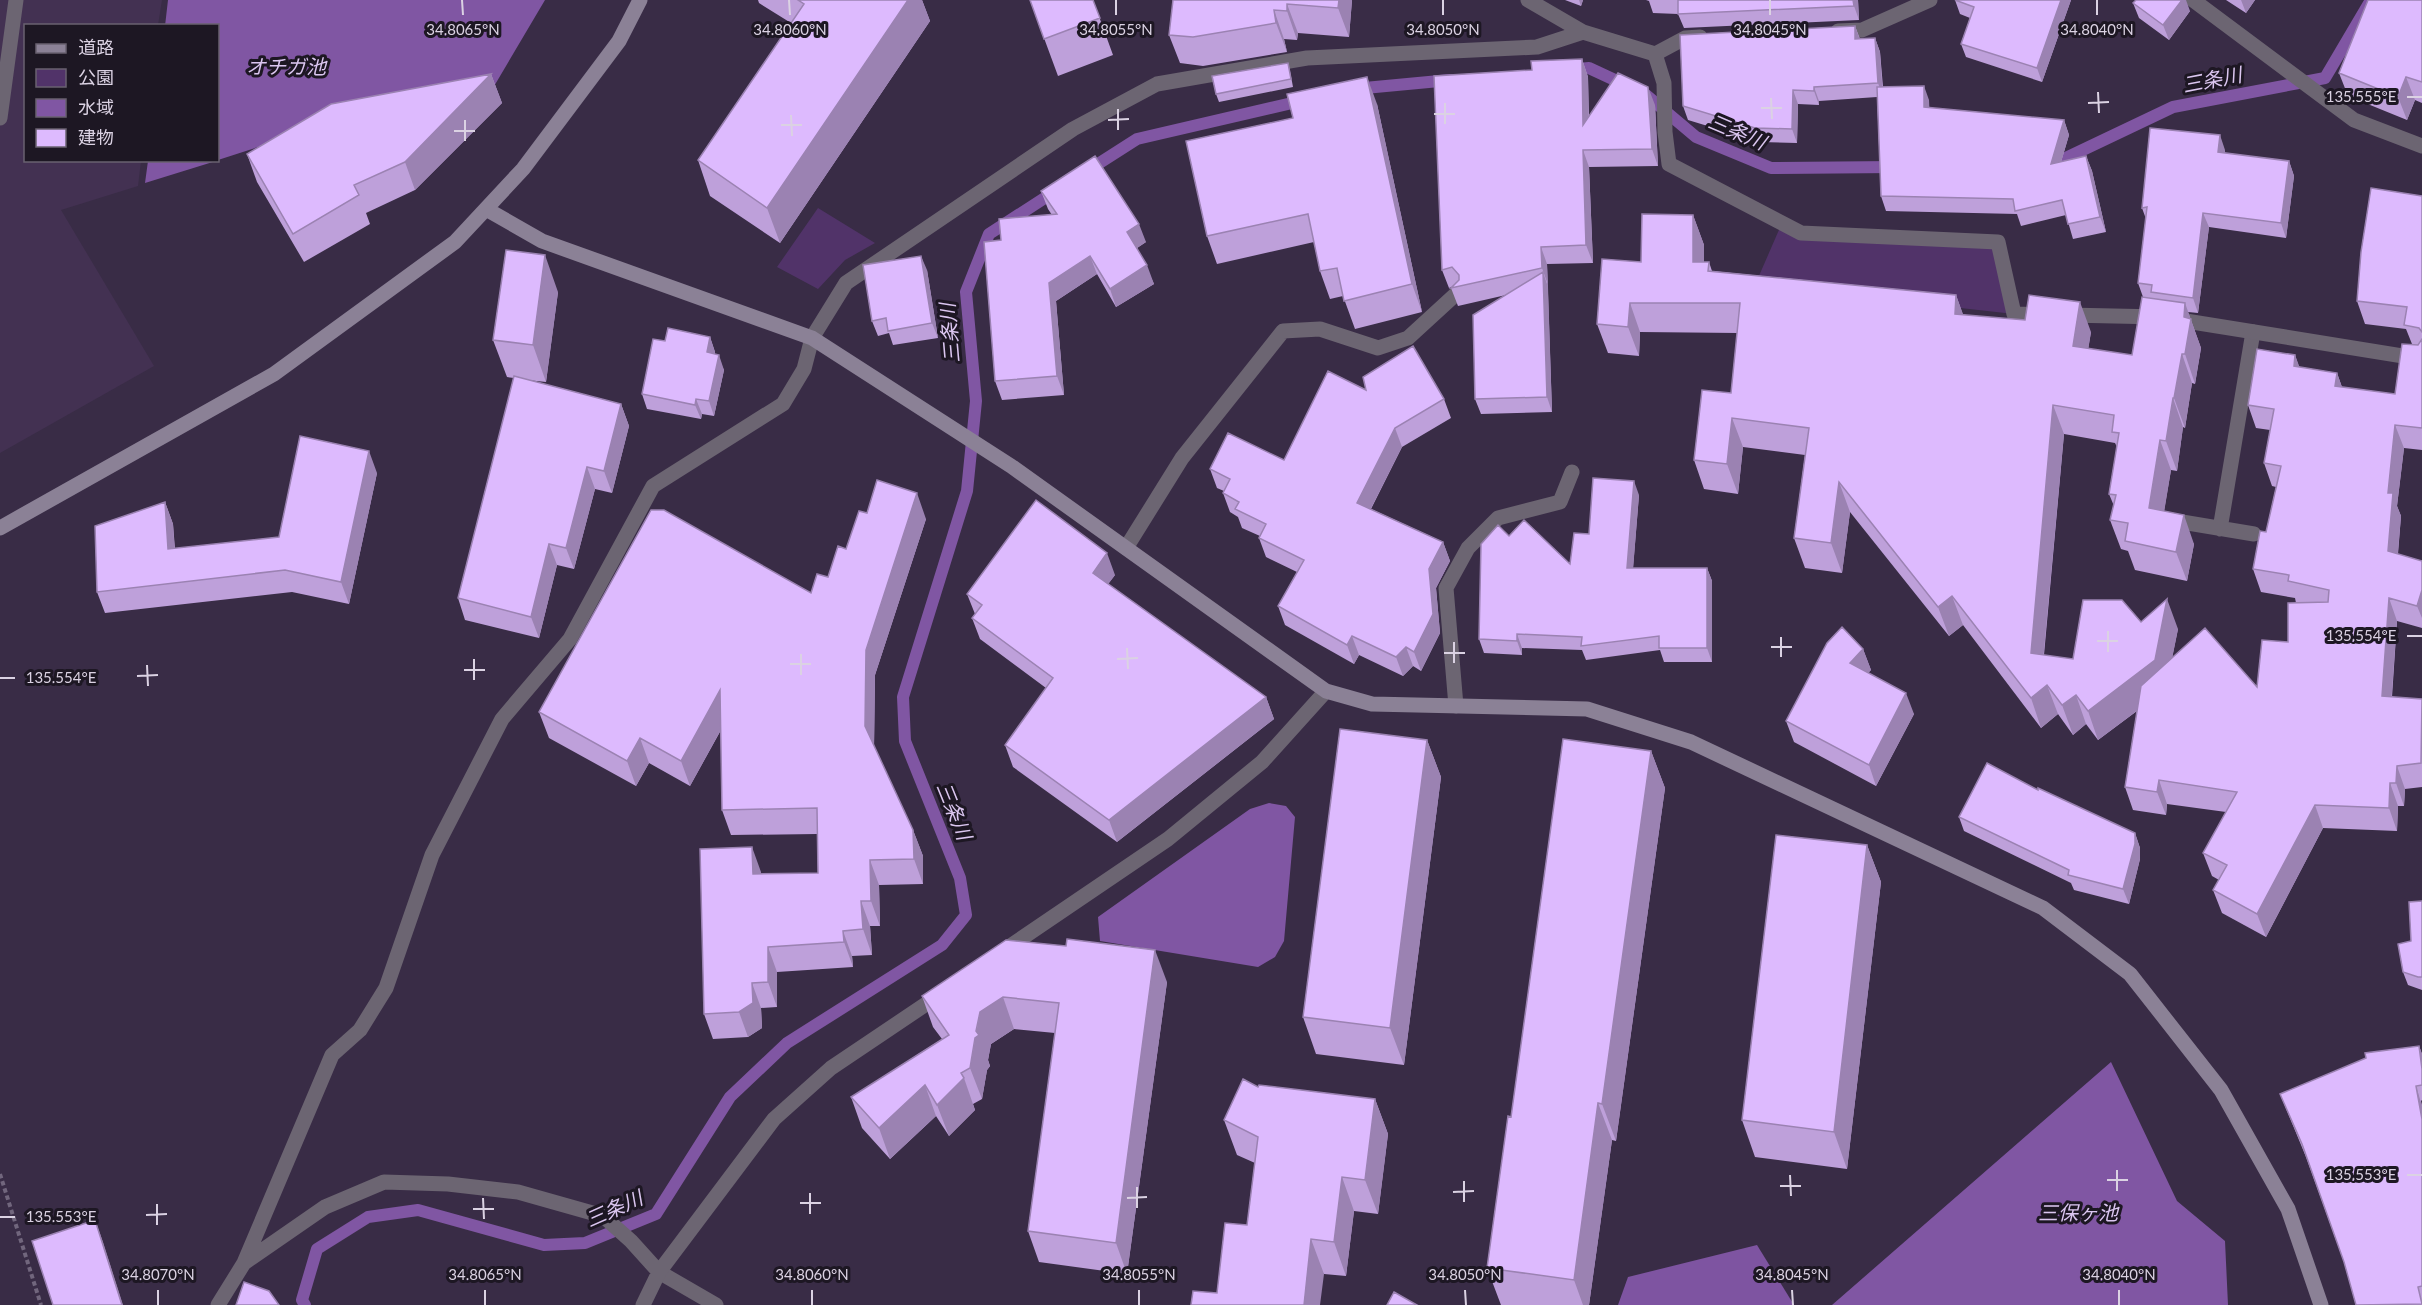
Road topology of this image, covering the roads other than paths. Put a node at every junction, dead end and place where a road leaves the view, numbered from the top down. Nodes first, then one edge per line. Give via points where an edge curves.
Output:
1 (16, 0) edge
2 (640, 0) edge
3 (1528, 0) edge
4 (1930, 0) edge
5 (2193, 0) edge
6 (1583, 32) junction
7 (1827, 32) edge
8 (1721, 36) edge
9 (1655, 54) junction
10 (0, 118) edge
11 (2422, 146) edge
12 (486, 209) junction
13 (1456, 294) edge
14 (2253, 332) junction
15 (812, 338) junction
16 (2422, 358) edge
17 (1572, 472) dead end
18 (2182, 522) edge
19 (0, 528) edge
20 (2220, 529) junction
21 (2254, 534) dead end
22 (1126, 548) junction
23 (1326, 691) junction
24 (1456, 706) junction
25 (990, 960) edge
26 (950, 987) edge
27 (244, 1263) junction
28 (658, 1272) junction
29 (218, 1305) edge
30 (643, 1305) edge
31 (716, 1305) edge
32 (2321, 1305) edge

1 - 10 street
2 - 12 street via 619,41 523,169
3 - 6 street
4 - 7 street via 1862,30
5 - 11 street via 2354,120
6 - 9 street
6 - 15 street via 1537,47 1307,58 1157,84 1073,129 846,283
8 - 9 street via 1685,38
9 - 14 street via 1664,83 1669,164 1801,233 1998,242 2014,314 2161,317
12 - 15 street via 542,241
12 - 19 street via 455,242 274,374
13 - 22 street via 1408,338 1378,348 1320,329 1283,331 1182,458
14 - 16 street
14 - 20 street
15 - 22 street via 1011,466
15 - 27 street via 804,369 783,404 653,486 570,639 502,719 432,855 386,988 360,1030 333,1055
17 - 24 street via 1560,501 1498,518 1468,548 1446,588
18 - 20 street
20 - 21 street
22 - 23 street
23 - 24 street via 1372,704
23 - 25 street via 1262,762 1168,839
24 - 32 street via 1587,709 1691,742 2043,908 2130,974 2221,1089 2288,1209
26 - 28 street via 831,1068 774,1119
27 - 28 street via 325,1207 384,1182 518,1192 603,1216
27 - 29 street
28 - 30 street
28 - 31 street

